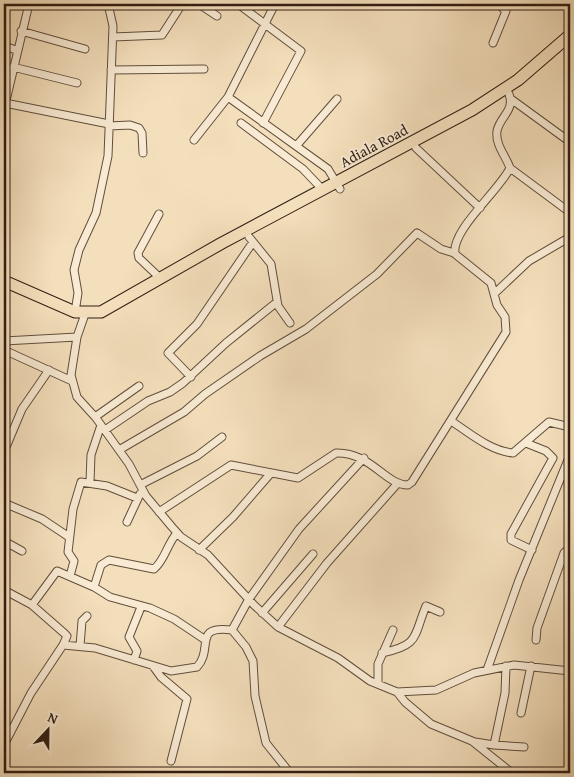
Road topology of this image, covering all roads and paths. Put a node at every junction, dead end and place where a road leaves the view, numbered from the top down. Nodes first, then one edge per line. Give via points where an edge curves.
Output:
1 (29, 4) edge
2 (108, 4) edge
3 (182, 4) edge
4 (199, 4) edge
5 (238, 4) edge
6 (275, 4) edge
7 (498, 4) edge
8 (217, 16) dead end
9 (265, 22) junction
10 (21, 31) junction
11 (570, 35) edge
12 (113, 37) junction
13 (493, 43) dead end
14 (570, 44) edge
15 (4, 46) edge
16 (85, 49) dead end
17 (16, 50) junction
18 (13, 67) junction
19 (204, 69) dead end
20 (111, 70) junction
21 (77, 83) dead end
22 (228, 97) junction
23 (510, 97) junction
24 (337, 99) dead end
25 (5, 106) edge
26 (263, 122) junction
27 (241, 123) dead end
28 (109, 125) junction
29 (194, 140) dead end
30 (570, 142) edge
31 (297, 146) junction
32 (416, 148) junction
33 (143, 153) dead end
34 (510, 168) junction
35 (338, 186) junction
36 (324, 190) junction
37 (480, 208) junction
38 (568, 211) dead end
39 (158, 214) dead end
40 (570, 237) edge
41 (251, 239) junction
42 (454, 253) junction
43 (180, 267) junction
44 (160, 278) junction
45 (4, 281) edge
46 (495, 293) junction
47 (277, 302) junction
48 (80, 313) junction
49 (290, 323) dead end
50 (77, 337) junction
51 (4, 341) edge
52 (4, 350) edge
53 (49, 370) junction
54 (191, 377) junction
55 (72, 381) junction
56 (139, 386) dead end
57 (95, 417) junction
58 (451, 421) junction
59 (103, 427) junction
60 (570, 427) edge
61 (222, 437) dead end
62 (526, 442) junction
63 (119, 450) junction
64 (4, 452) edge
65 (570, 455) edge
66 (364, 458) junction
67 (271, 473) junction
68 (90, 482) junction
69 (398, 484) junction
70 (141, 488) junction
71 (138, 498) junction
72 (4, 503) edge
73 (159, 512) junction
74 (127, 522) dead end
75 (177, 533) junction
76 (69, 537) junction
77 (4, 541) edge
78 (199, 550) junction
79 (532, 550) junction
80 (22, 551) dead end
81 (570, 553) edge
82 (313, 554) dead end
83 (70, 576) junction
84 (94, 587) junction
85 (5, 590) edge
86 (249, 599) junction
87 (32, 605) junction
88 (141, 607) junction
89 (440, 612) dead end
90 (262, 613) junction
91 (87, 616) dead end
92 (278, 627) junction
93 (232, 630) junction
94 (393, 630) dead end
95 (204, 639) junction
96 (536, 640) dead end
97 (63, 646) junction
98 (80, 646) junction
99 (382, 653) junction
100 (134, 660) junction
101 (153, 666) junction
102 (506, 666) junction
103 (531, 666) junction
104 (487, 670) junction
105 (570, 671) edge
106 (378, 684) junction
107 (397, 692) junction
108 (520, 713) dead end
109 (472, 741) junction
110 (4, 745) edge
111 (494, 746) junction
112 (524, 747) dead end
113 (171, 761) dead end
114 (290, 773) edge
115 (512, 773) edge

1 - 10 street
2 - 12 street via 114,26
3 - 12 street via 162,35
4 - 8 street
5 - 9 street
6 - 9 street
7 - 13 street via 506,11
9 - 22 street
9 - 26 street via 301,53
10 - 16 street
10 - 17 street
11 - 35 main road, Adiala Road via 525,74 486,101
12 - 20 street
14 - 23 main road, Adiala Road
15 - 17 street
17 - 18 street
18 - 21 street
18 - 25 street
19 - 20 street
20 - 28 street
22 - 26 street
22 - 29 street
23 - 30 street
23 - 32 main road, Adiala Road
23 - 34 street via 510,109 497,131 498,143
24 - 31 street
25 - 28 street
26 - 31 street
27 - 36 street via 303,168
28 - 33 street via 139,128
28 - 48 street via 108,156 96,213 79,250 74,270
31 - 35 street via 328,169
32 - 35 main road, Adiala Road
32 - 37 street
34 - 37 street
34 - 38 street
35 - 36 main road, Adiala Road
35 - 41 main road, Adiala Road
36 - 43 main road, Adiala Road
37 - 42 street via 454,244
39 - 44 street via 138,253 139,258
40 - 46 street via 529,262
41 - 43 main road, Adiala Road
41 - 47 street via 271,264
41 - 54 street via 197,324 168,353
42 - 46 street via 488,279
42 - 63 street via 441,249 417,233 377,274 306,330 260,356 184,412
43 - 44 main road, Adiala Road
44 - 48 main road, Adiala Road via 101,312
45 - 48 main road
46 - 58 street via 507,325 504,337
47 - 49 street
47 - 54 street via 226,343
48 - 50 street
50 - 51 street
50 - 55 street
52 - 53 street
53 - 55 street
53 - 64 street via 27,401
54 - 59 street via 170,392
55 - 57 street via 77,397
56 - 57 street
57 - 59 street
58 - 62 street via 504,452 519,450
58 - 69 street via 412,482
59 - 63 street
59 - 68 street via 91,455
60 - 62 street via 549,422
61 - 70 street via 197,456
62 - 79 street via 546,451 552,458 511,534 511,540
63 - 70 street
65 - 79 street
66 - 67 street via 336,453 301,477
66 - 69 street
66 - 86 street via 299,529
67 - 73 street via 231,466
67 - 78 street
68 - 71 street
68 - 76 street via 80,483
69 - 92 street via 327,563
70 - 71 street
70 - 73 street
71 - 74 street
72 - 76 street via 42,519
73 - 75 street
75 - 78 street
75 - 84 street via 154,569 109,560 101,565
76 - 83 street via 68,552 74,560
77 - 80 street
78 - 86 street via 208,555
79 - 104 street
81 - 96 street via 564,553 537,628
82 - 90 street
83 - 84 street
83 - 87 street via 55,572
84 - 88 street via 110,597
85 - 87 street
86 - 90 street
86 - 93 street
87 - 97 street via 68,636
88 - 95 street via 174,619
88 - 100 street via 129,637 137,652
89 - 99 street via 426,606 411,644
90 - 92 street
91 - 98 street via 82,621
92 - 106 street via 338,658 370,682
93 - 95 street via 213,630
93 - 114 street via 253,661 255,696 266,743
94 - 99 street
95 - 101 street via 202,660 197,667 175,671
97 - 98 street
97 - 110 street via 30,693
98 - 100 street
99 - 106 street via 378,664
100 - 101 street
101 - 113 street via 187,699
102 - 103 street
102 - 104 street
102 - 111 street via 505,692
103 - 105 street
103 - 108 street
104 - 107 street via 436,690
106 - 107 street
107 - 109 street via 404,702 432,724
109 - 111 street
109 - 115 street
111 - 112 street

